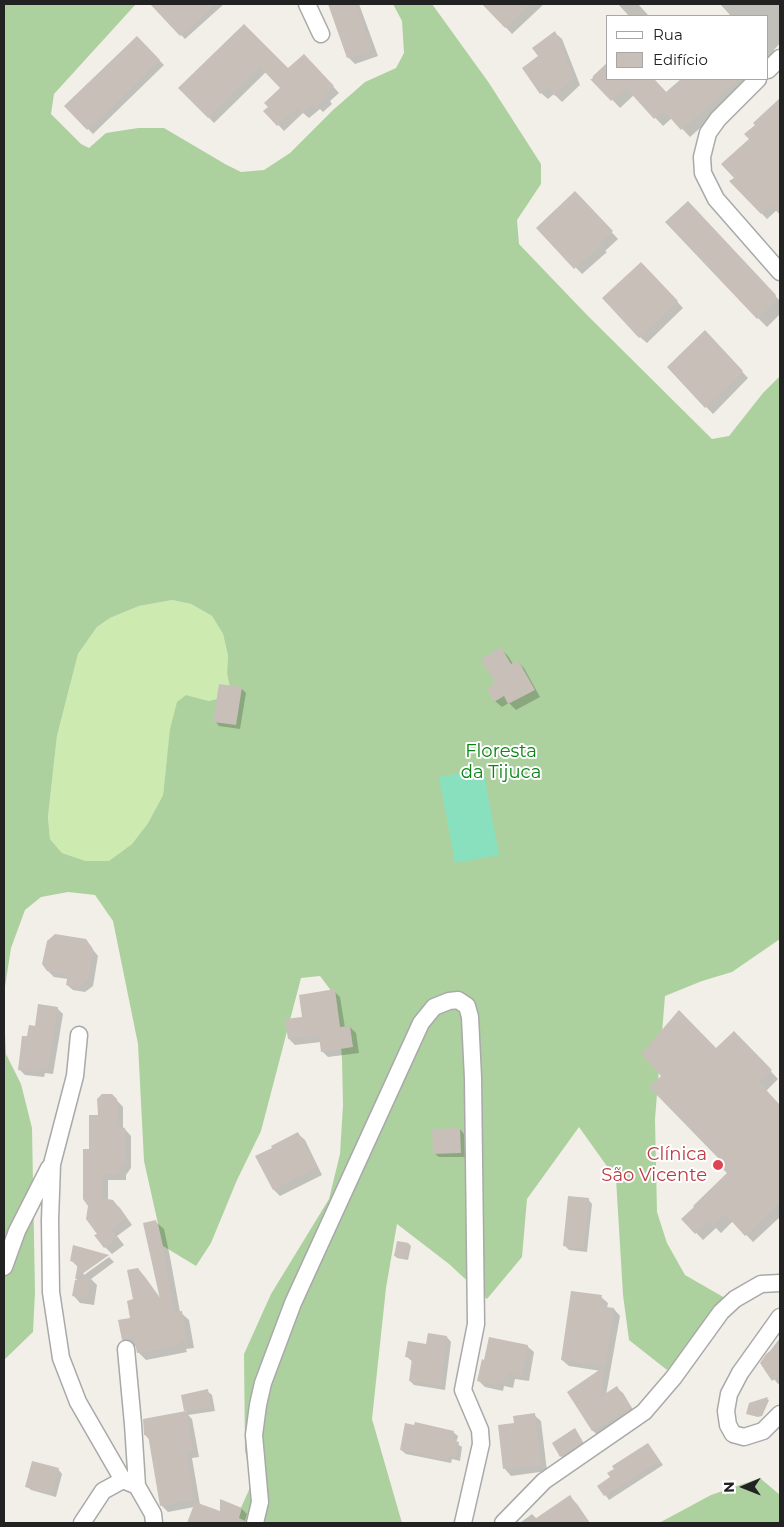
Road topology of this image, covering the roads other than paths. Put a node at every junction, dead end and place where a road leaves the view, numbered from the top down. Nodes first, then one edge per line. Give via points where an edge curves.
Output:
1 (307, 4) edge
2 (321, 34) dead end
3 (780, 58) edge
4 (769, 69) edge
5 (757, 80) edge
6 (780, 272) edge
7 (79, 1035) dead end
8 (52, 1164) junction
9 (4, 1267) edge
10 (780, 1283) edge
11 (780, 1317) edge
12 (126, 1349) dead end
13 (780, 1414) edge
14 (130, 1483) junction
15 (82, 1523) edge
16 (154, 1523) edge
17 (255, 1523) edge
18 (464, 1523) edge
19 (503, 1523) edge

1 - 2 street
3 - 4 street
5 - 6 street via 708,133 702,157 703,173 716,199
7 - 8 street via 75,1076
8 - 9 street via 17,1231
8 - 14 street via 51,1292 61,1358 78,1402
10 - 19 street via 761,1284 735,1299 721,1312 644,1412 544,1481
11 - 13 street via 740,1373 729,1394 726,1411 733,1434 744,1438 763,1431
12 - 14 street
14 - 15 street via 103,1491
14 - 16 street via 153,1514
17 - 18 street via 260,1502 254,1435 258,1405 293,1303 421,1023 434,1007 458,1000 467,1006 470,1017 473,1078 476,1314 474,1344 463,1390 480,1430 481,1444

